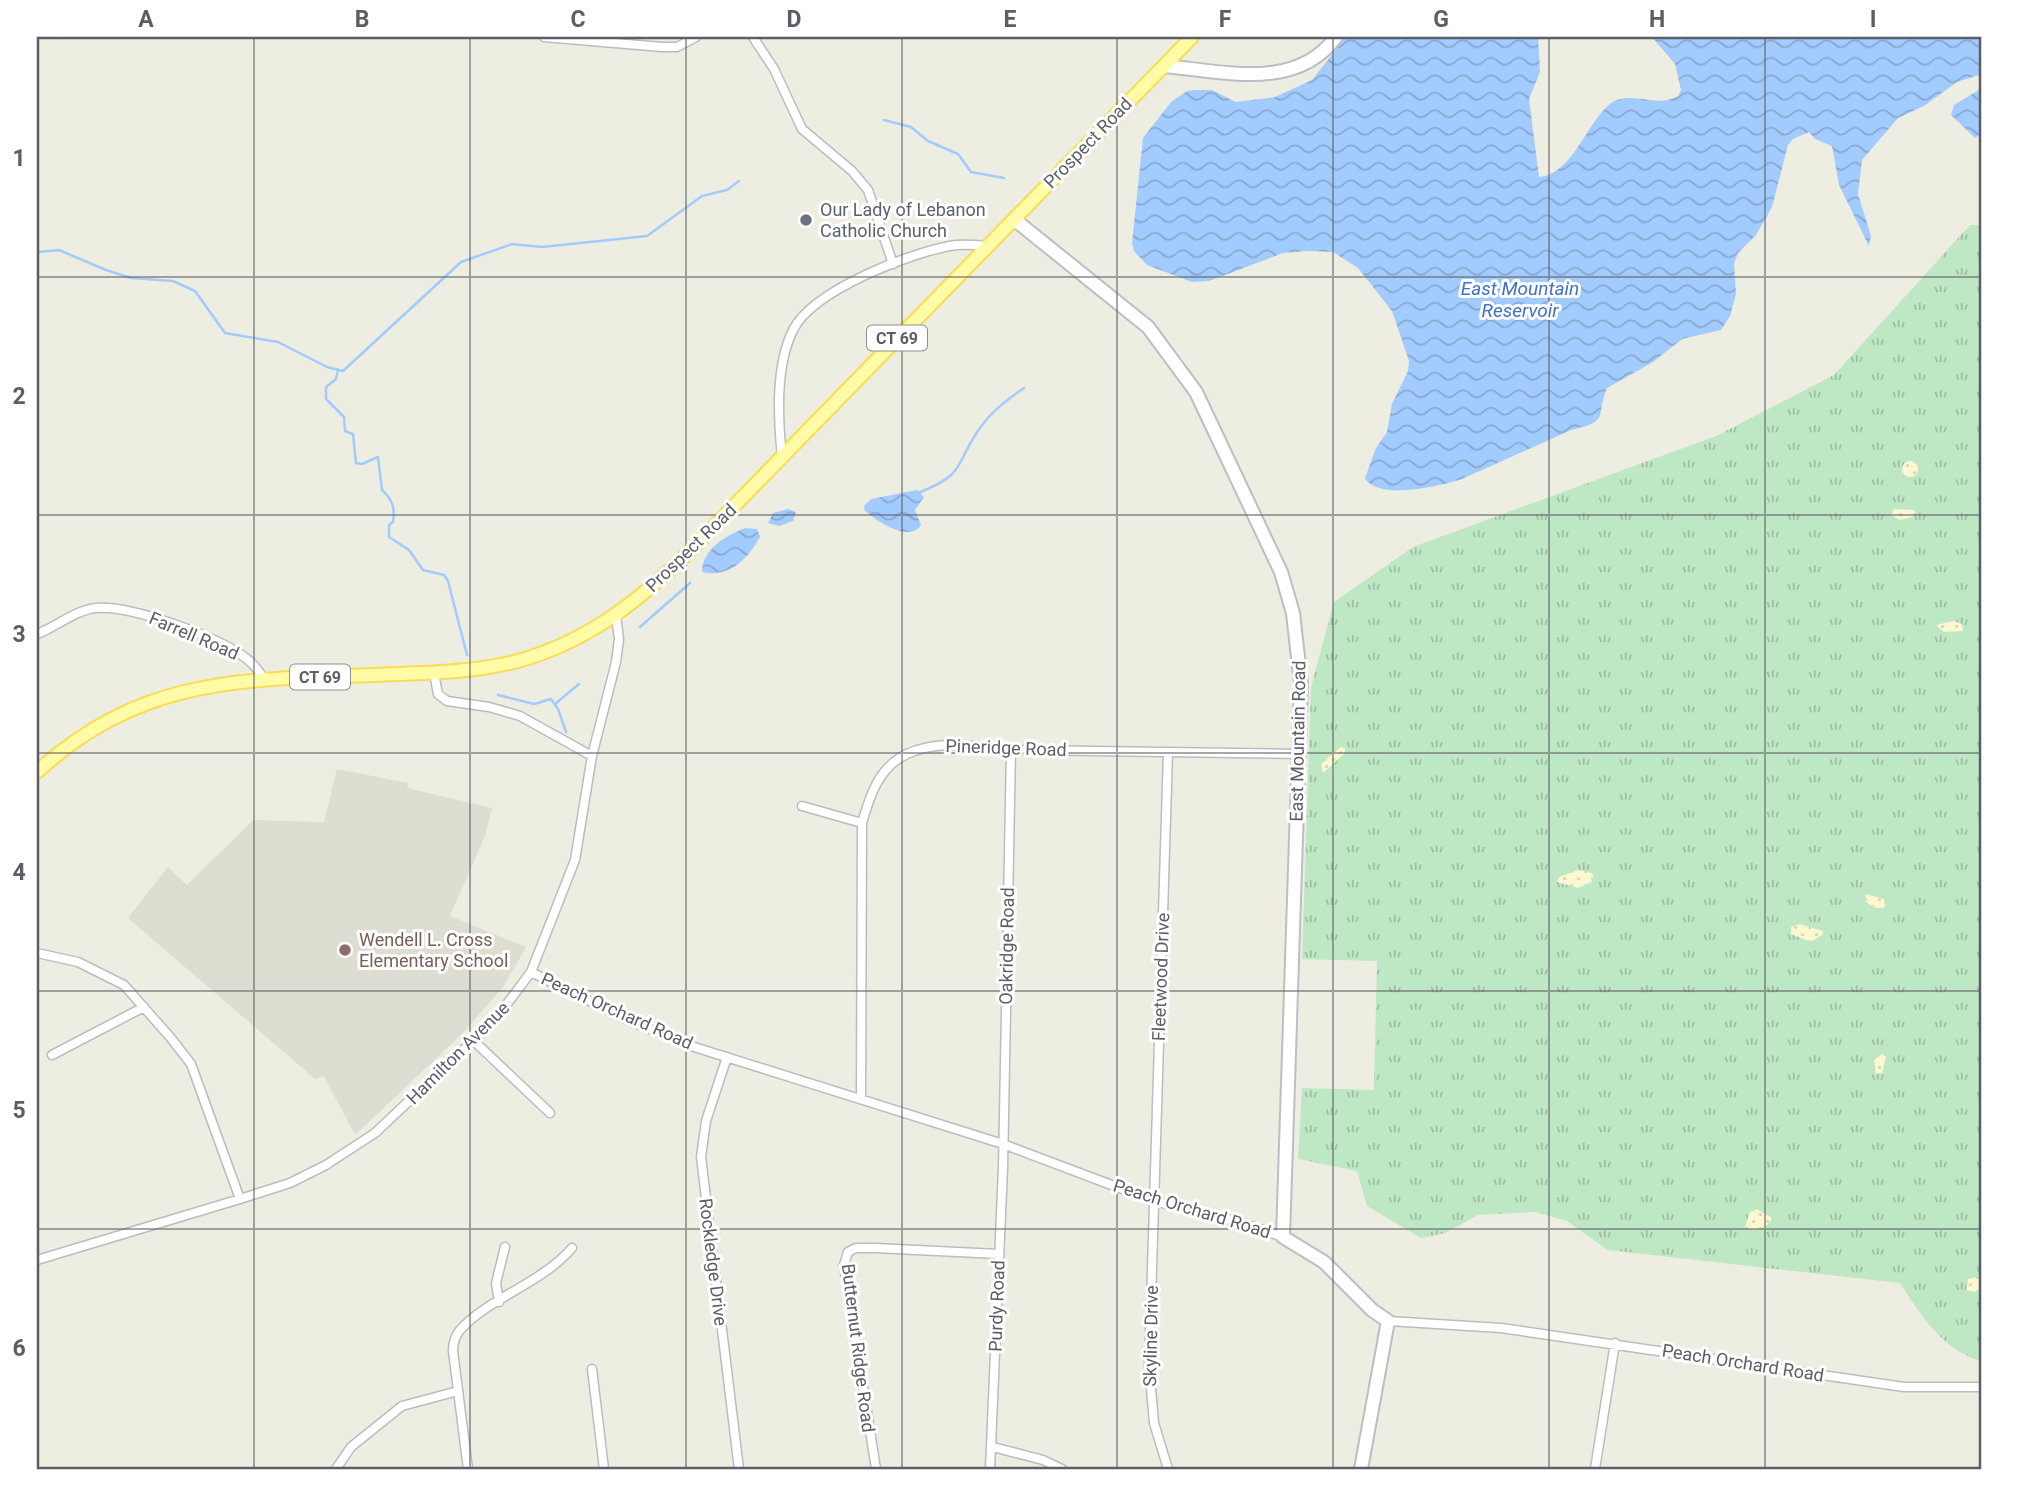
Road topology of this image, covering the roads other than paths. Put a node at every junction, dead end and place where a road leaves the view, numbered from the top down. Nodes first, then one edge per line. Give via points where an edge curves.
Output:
1 (544, 37) edge
2 (696, 37) edge
3 (754, 37) edge
4 (1192, 37) edge
5 (1336, 37) edge
6 (574, 38) edge
7 (1164, 66) junction
8 (1014, 220) junction
9 (988, 246) junction
10 (893, 264) junction
11 (782, 458) junction
12 (616, 616) junction
13 (37, 634) edge
14 (434, 673) junction
15 (264, 680) junction
16 (1011, 749) junction
17 (1168, 752) junction
18 (1299, 754) junction
19 (592, 756) junction
20 (37, 772) edge
21 (802, 806) dead end
22 (862, 823) junction
23 (37, 953) edge
24 (531, 972) junction
25 (144, 1007) junction
26 (475, 1042) junction
27 (52, 1055) dead end
28 (727, 1057) junction
29 (861, 1097) junction
30 (550, 1113) dead end
31 (1003, 1144) junction
32 (240, 1199) junction
33 (1154, 1201) junction
34 (1283, 1237) junction
35 (505, 1247) dead end
36 (572, 1248) dead end
37 (999, 1254) junction
38 (37, 1260) edge
39 (499, 1302) junction
40 (1388, 1321) junction
41 (1615, 1343) junction
42 (592, 1369) dead end
43 (1982, 1387) edge
44 (458, 1391) junction
45 (993, 1447) junction
46 (336, 1469) edge
47 (468, 1469) edge
48 (604, 1469) edge
49 (738, 1469) edge
50 (876, 1469) edge
51 (990, 1469) edge
52 (1062, 1469) edge
53 (1168, 1469) edge
54 (1361, 1469) edge
55 (1595, 1469) edge

1 - 6 street
2 - 6 street via 677,47
3 - 10 street via 802,130 868,190
4 - 7 main road, Prospect Road / CT 69
5 - 7 street via 1325,52 1297,69 1268,75
7 - 8 main road, Prospect Road / CT 69
8 - 9 main road, Prospect Road / CT 69
8 - 18 street, East Mountain Road via 1148,327 1196,392 1281,572 1293,613 1301,684
9 - 10 street via 956,245
9 - 11 main road, Prospect Road / CT 69
10 - 11 street via 825,298 794,328 781,388
11 - 12 main road, Prospect Road / CT 69 via 652,588
12 - 14 main road, Prospect Road / CT 69 via 532,657
12 - 19 street, Hamilton Avenue via 616,662
13 - 15 street, Farrell Road via 86,610 134,612 245,656
14 - 15 main road, Prospect Road / CT 69
14 - 19 street via 438,694 447,701 520,716
15 - 20 main road, Prospect Road / CT 69 via 190,688 143,703 116,714
16 - 17 street, Pineridge Road
16 - 22 street, Pineridge Road via 937,744 903,756 878,779
16 - 31 street, Oakridge Road
17 - 18 street, Pineridge Road
17 - 33 street, Fleetwood Drive
18 - 34 street, East Mountain Road
19 - 24 street, Hamilton Avenue via 575,860
21 - 22 street
22 - 29 street, Pineridge Road
23 - 25 street via 101,971 124,985
24 - 26 street, Hamilton Avenue
24 - 28 street, Peach Orchard Road via 656,1032
25 - 27 street
25 - 32 street via 191,1065
26 - 30 street
26 - 32 street, Hamilton Avenue via 355,1148 290,1182
28 - 29 street, Peach Orchard Road
28 - 49 street, Rockledge Drive via 704,1129 701,1157
29 - 31 street, Peach Orchard Road
31 - 33 street, Peach Orchard Road
31 - 37 street, Purdy Road
32 - 38 street, Hamilton Avenue
33 - 34 street, Peach Orchard Road
33 - 53 street, Skyline Drive via 1149,1392
34 - 40 street, Peach Orchard Road via 1324,1262
35 - 39 street via 496,1283
36 - 39 street via 558,1264
37 - 45 street, Purdy Road
37 - 50 street, Butternut Ridge Road via 875,1248 848,1252 844,1265
39 - 44 street via 457,1335 453,1351
40 - 41 street, Peach Orchard Road via 1490,1327
40 - 54 street
41 - 43 street, Peach Orchard Road via 1904,1387
41 - 55 street
42 - 48 street
44 - 46 street via 396,1410 351,1447
44 - 47 street
45 - 51 street, Purdy Road
45 - 52 street

